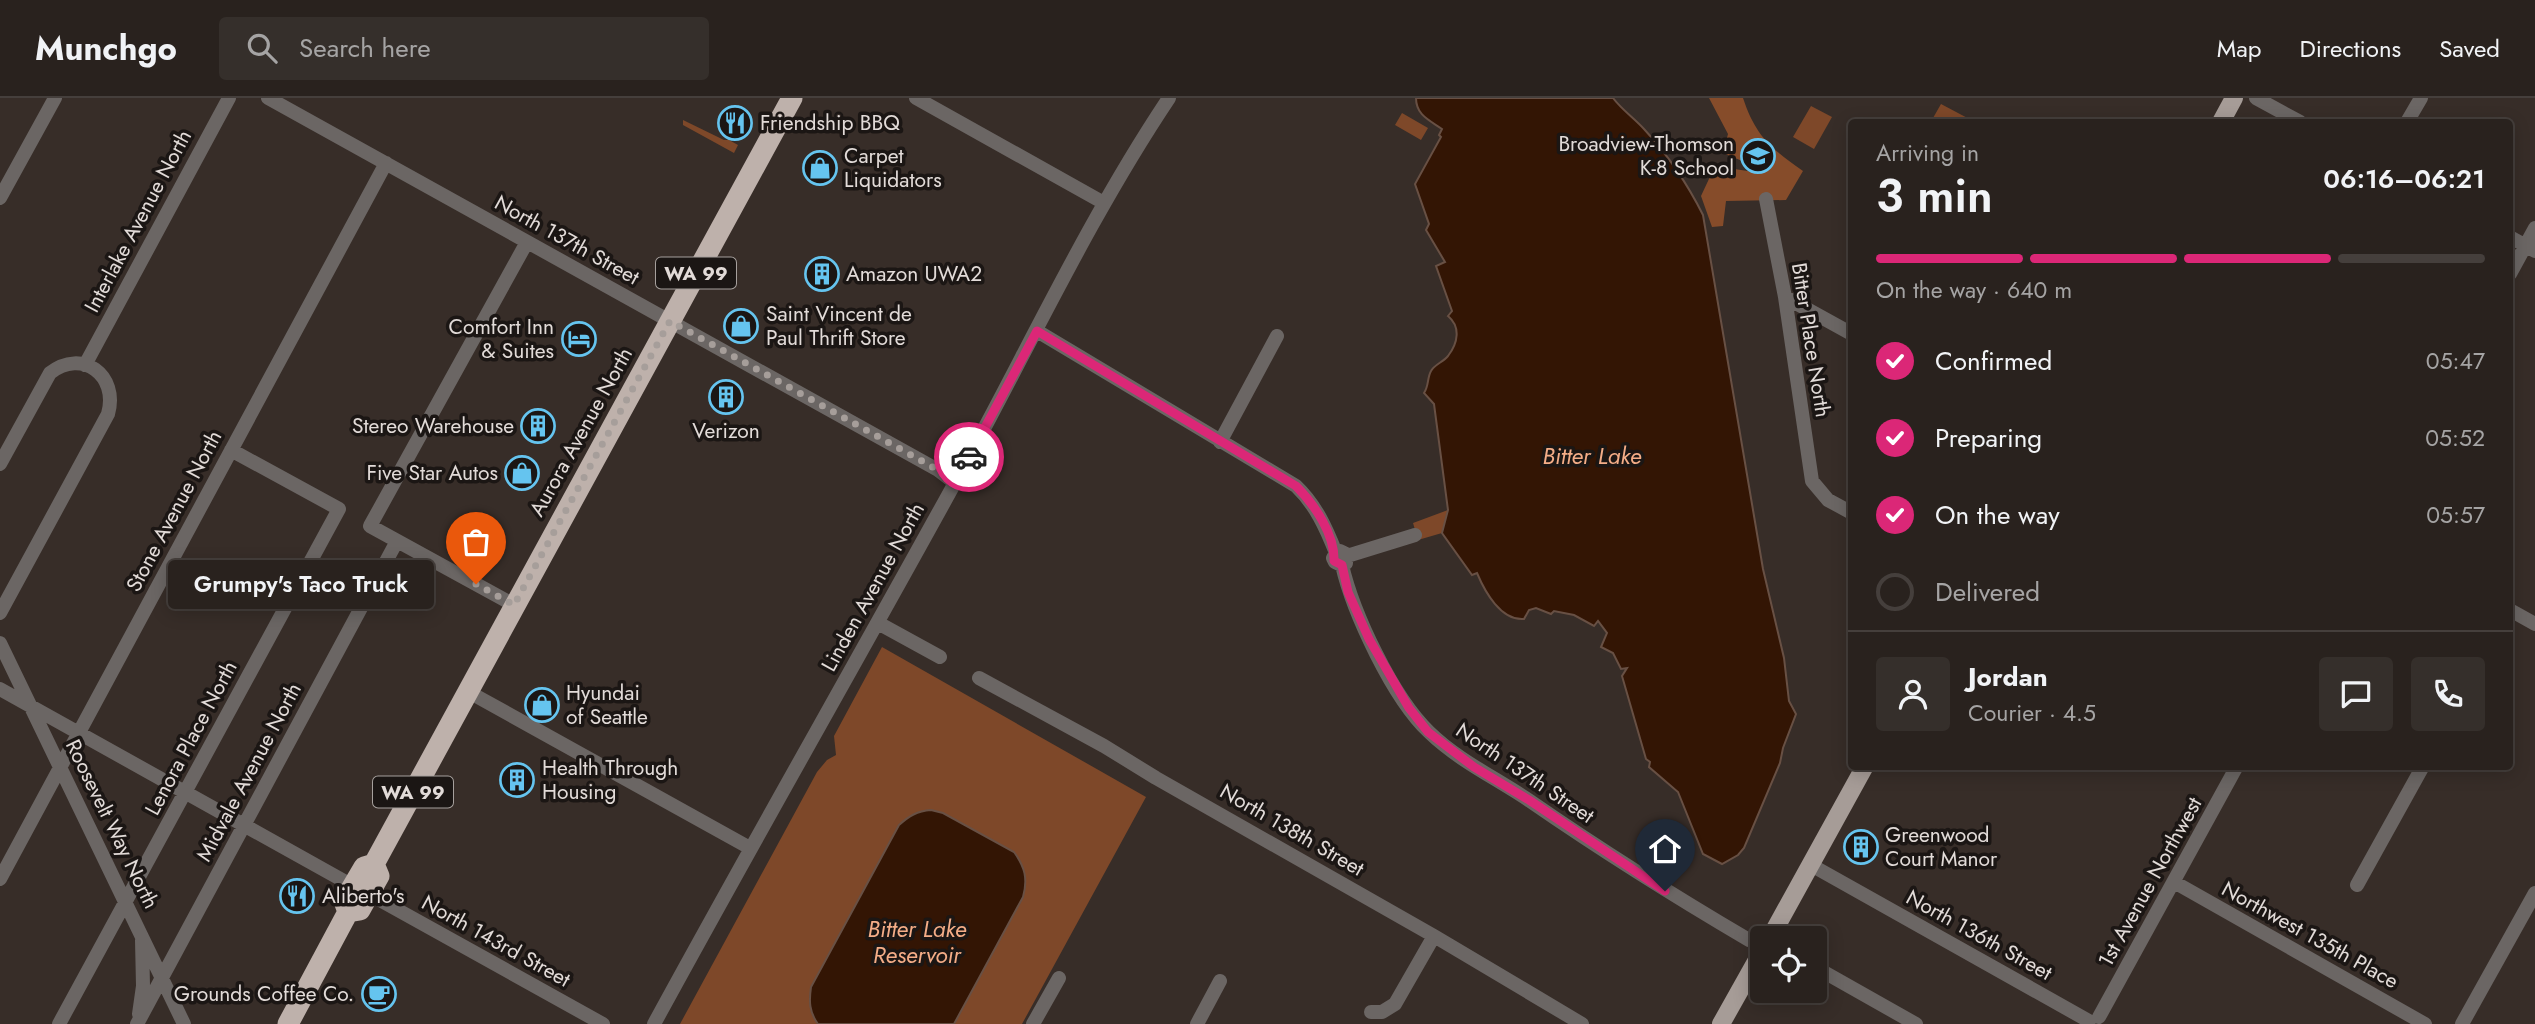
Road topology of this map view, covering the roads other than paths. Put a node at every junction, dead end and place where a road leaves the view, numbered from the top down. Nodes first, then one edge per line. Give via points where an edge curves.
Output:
1 (55, 98) edge
2 (229, 98) edge
3 (268, 98) edge
4 (792, 98) edge
5 (916, 98) edge
6 (1169, 98) edge
7 (2234, 98) edge
8 (2256, 98) edge
9 (2421, 98) edge
10 (2223, 119) edge
11 (2295, 119) edge
12 (2409, 119) edge
13 (386, 163) junction
14 (0, 198) edge
15 (1766, 199) dead end
16 (1104, 203) junction
17 (2535, 228) edge
18 (2513, 239) edge
19 (527, 242) junction
20 (2530, 249) edge
21 (2513, 270) edge
22 (1785, 297) junction
23 (670, 321) junction
24 (1037, 331) junction
25 (1848, 332) edge
26 (1277, 336) dead end
27 (85, 365) junction
28 (1220, 442) junction
29 (231, 450) junction
30 (0, 464) edge
31 (955, 483) junction
32 (1848, 511) edge
33 (1415, 536) dead end
34 (397, 541) junction
35 (1342, 558) junction
36 (514, 605) junction
37 (2513, 612) edge
38 (0, 613) edge
39 (878, 623) junction
40 (2535, 624) edge
41 (0, 643) edge
42 (940, 657) dead end
43 (979, 678) dead end
44 (0, 690) edge
45 (467, 691) junction
46 (30, 706) junction
47 (78, 733) junction
48 (60, 766) junction
49 (1863, 770) edge
50 (2235, 770) edge
51 (2421, 770) edge
52 (186, 793) junction
53 (245, 826) junction
54 (750, 848) junction
55 (1811, 865) junction
56 (0, 878) edge
57 (2174, 882) junction
58 (2357, 885) dead end
59 (361, 890) junction
60 (2535, 893) edge
61 (126, 901) junction
62 (1777, 926) edge
63 (141, 932) junction
64 (1434, 936) junction
65 (1750, 940) edge
66 (1750, 972) edge
67 (1827, 974) edge
68 (162, 978) junction
69 (1059, 978) dead end
70 (1220, 981) dead end
71 (1371, 1012) dead end
72 (2095, 1022) edge
73 (1912, 1023) edge
74 (60, 1024) edge
75 (137, 1024) edge
76 (184, 1024) edge
77 (288, 1024) edge
78 (603, 1024) edge
79 (654, 1024) edge
80 (1033, 1024) edge
81 (1197, 1024) edge
82 (1581, 1024) edge
83 (1721, 1024) edge
84 (2425, 1024) edge
85 (2462, 1024) edge

1 - 14 street
2 - 27 street, Interlake Avenue North
3 - 13 street, North 137th Street
4 - 23 highway, Aurora Avenue North / WA 99
5 - 16 street
6 - 16 street, Linden Avenue North
7 - 10 main road
8 - 11 street
9 - 12 street
13 - 19 street, North 137th Street
13 - 29 street, Stone Avenue North
15 - 22 street, Bitter Place North
16 - 24 street, Linden Avenue North
17 - 20 street
18 - 20 street
19 - 23 street, North 137th Street
19 - 34 street via 370,526
20 - 21 street
22 - 25 street
22 - 32 street, Bitter Place North via 1810,474 1815,487
23 - 31 street, North 137th Street
23 - 36 highway, Aurora Avenue North / WA 99
24 - 28 street, North 137th Street
24 - 31 street, Linden Avenue North
26 - 28 street
27 - 30 street via 70,363 50,373
27 - 38 street via 103,377 110,392 108,414
28 - 35 street, North 137th Street via 1296,486
29 - 47 street, Stone Avenue North
29 - 52 street, Lenora Place North via 339,509
31 - 39 street, Linden Avenue North
33 - 35 street
34 - 36 street
34 - 53 street, Midvale Avenue North
35 - 65 street, North 137th Street via 1348,592 1369,639 1428,732 1665,891
36 - 45 highway, Aurora Avenue North / WA 99
37 - 40 street
39 - 42 street
39 - 54 street, Linden Avenue North
41 - 46 street, Roosevelt Way North
43 - 64 street, North 138th Street
44 - 46 street, North 143rd Street
45 - 54 street
45 - 59 highway, Aurora Avenue North / WA 99 via 374,864 364,867
46 - 47 street, North 143rd Street
46 - 48 street, Roosevelt Way North
47 - 48 street, Stone Avenue North
47 - 52 street, North 143rd Street
48 - 56 street, Stone Avenue North
48 - 61 street, Roosevelt Way North
49 - 55 main road
50 - 57 street, 1st Avenue Northwest
51 - 58 street
52 - 53 street, North 143rd Street
52 - 61 street, Lenora Place North
53 - 59 street, North 143rd Street
53 - 68 street, Midvale Avenue North
54 - 79 street, Linden Avenue North
55 - 62 main road
55 - 72 street, North 136th Street
57 - 72 street, 1st Avenue Northwest
57 - 84 street, Northwest 135th Place
59 - 77 highway via 344,901 348,912
59 - 78 street, North 143rd Street
60 - 85 street
61 - 63 street, Roosevelt Way North
61 - 74 street, Lenora Place North
63 - 68 street, Roosevelt Way North
63 - 75 street via 143,986
64 - 71 street via 1395,1004 1387,1011
64 - 82 street, North 138th Street
66 - 83 main road
67 - 73 street
68 - 75 street, Midvale Avenue North
68 - 76 street, Roosevelt Way North
69 - 80 street
70 - 81 street

